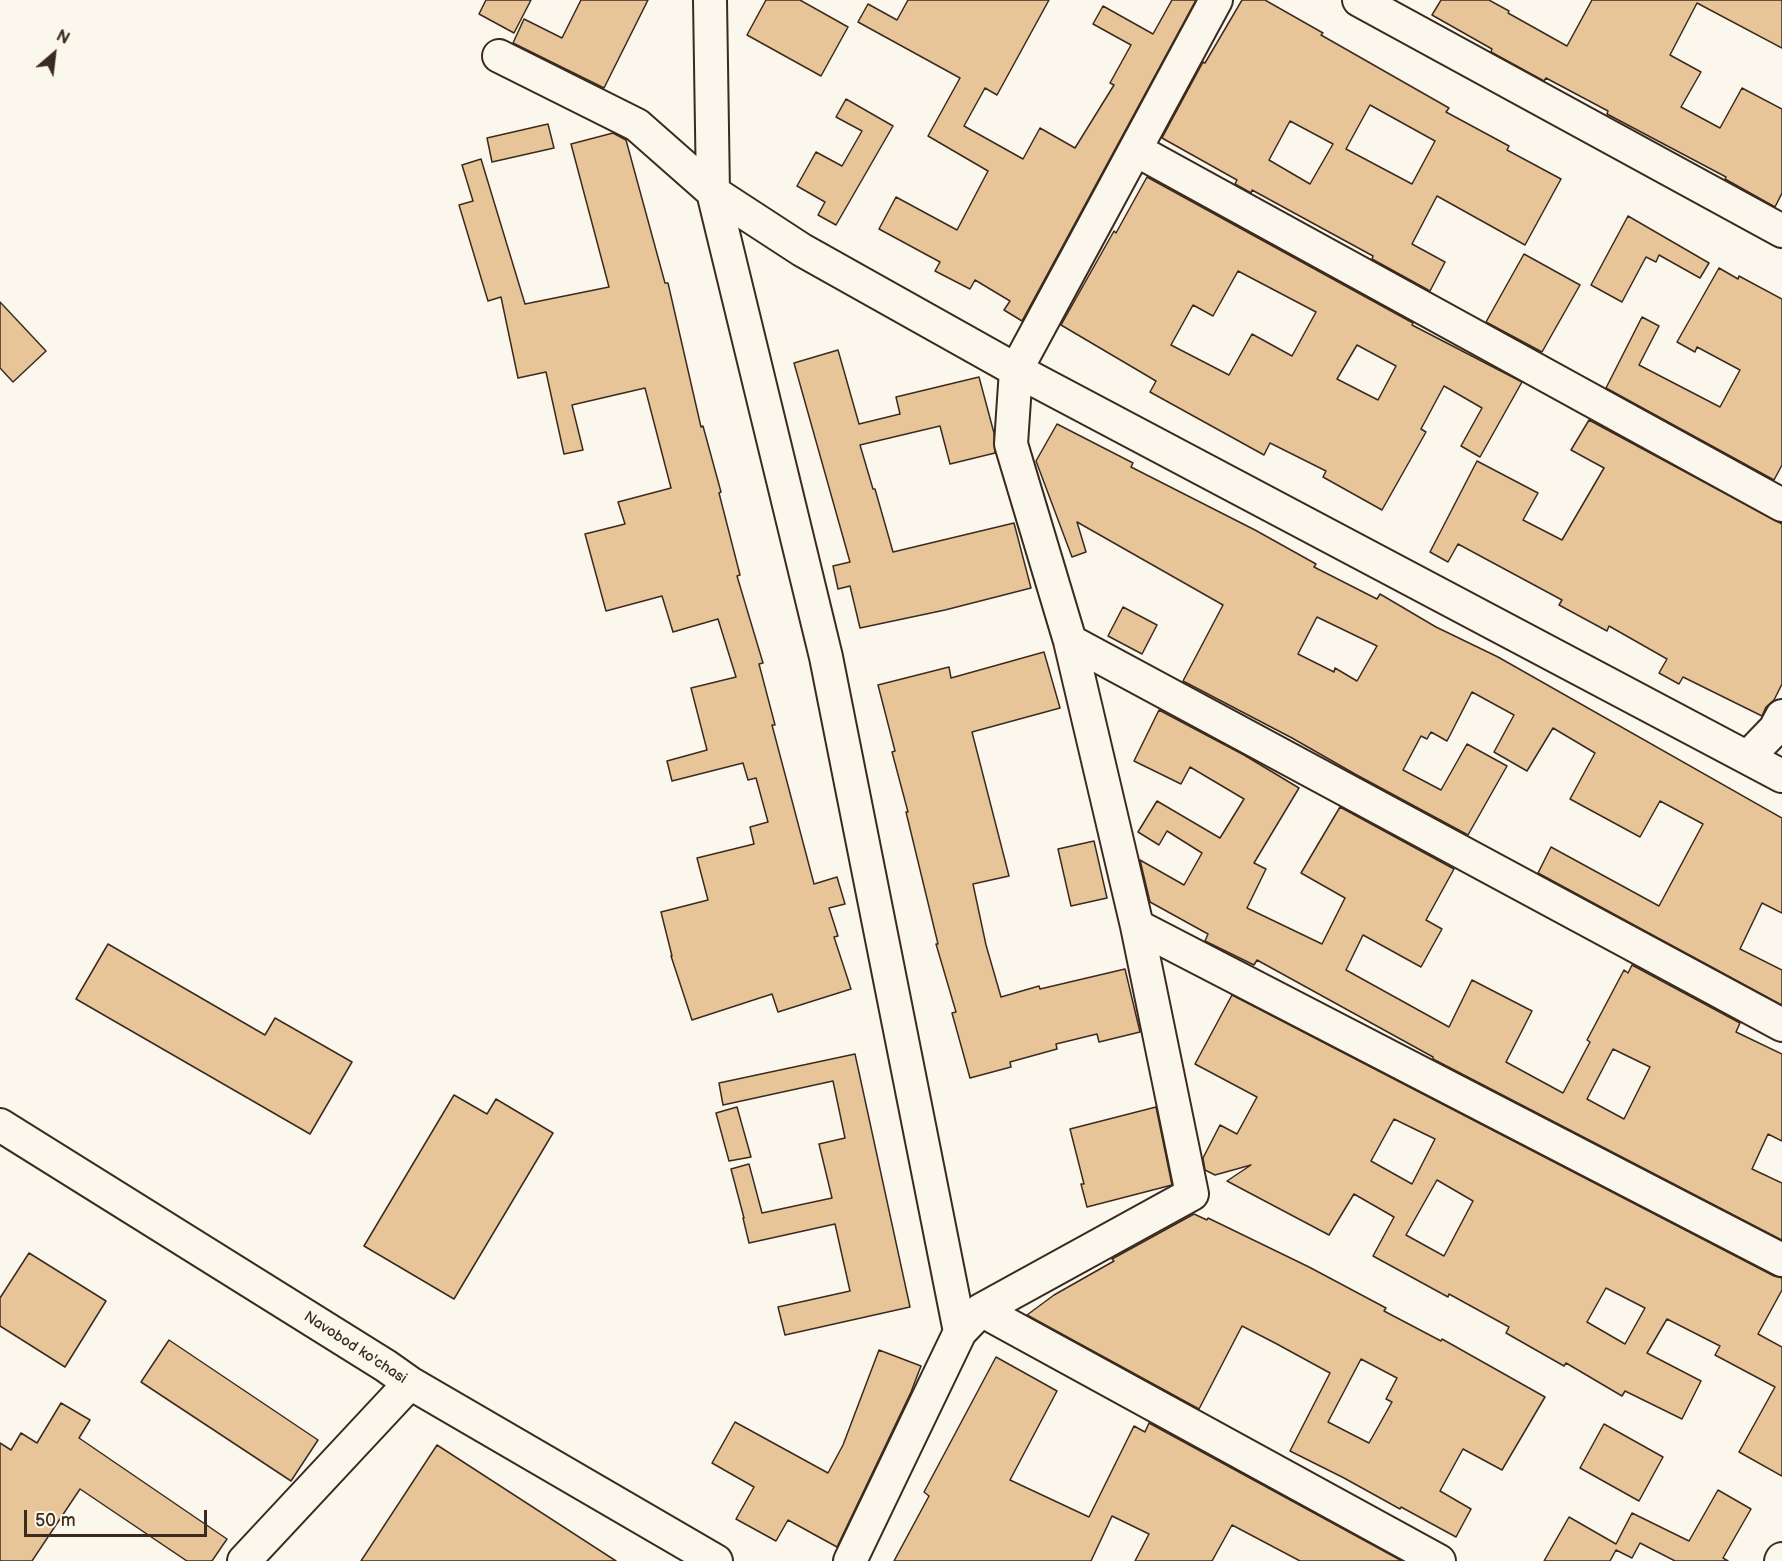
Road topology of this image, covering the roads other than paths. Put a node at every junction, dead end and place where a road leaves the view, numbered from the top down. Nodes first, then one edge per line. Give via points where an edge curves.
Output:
1 (710, 0) edge
2 (1216, 0) edge
3 (1359, 0) edge
4 (499, 56) dead end
5 (1136, 150) junction
6 (713, 192) junction
7 (1782, 231) edge
8 (1016, 370) junction
9 (1782, 505) edge
10 (1070, 641) junction
11 (1782, 716) edge
12 (1748, 757) junction
13 (1782, 776) edge
14 (1137, 926) junction
15 (1782, 1025) edge
16 (0, 1125) edge
17 (1782, 1260) edge
18 (981, 1310) junction
19 (960, 1332) junction
20 (410, 1383) junction
21 (244, 1561) edge
22 (716, 1561) edge
23 (850, 1561) edge
24 (1439, 1561) edge

1 - 6 street
2 - 5 street
3 - 7 street
4 - 6 street via 637,125
5 - 8 street
5 - 9 street
6 - 8 street via 801,250
6 - 19 street via 826,657
8 - 10 street via 1011,444
8 - 12 street
10 - 14 street
10 - 15 street
11 - 12 street
12 - 13 street
14 - 17 street
14 - 18 street via 1192,1194
16 - 20 street, Navobod ko'chasi
18 - 19 street
18 - 24 street
19 - 23 street
20 - 21 street
20 - 22 street, Navobod ko'chasi

